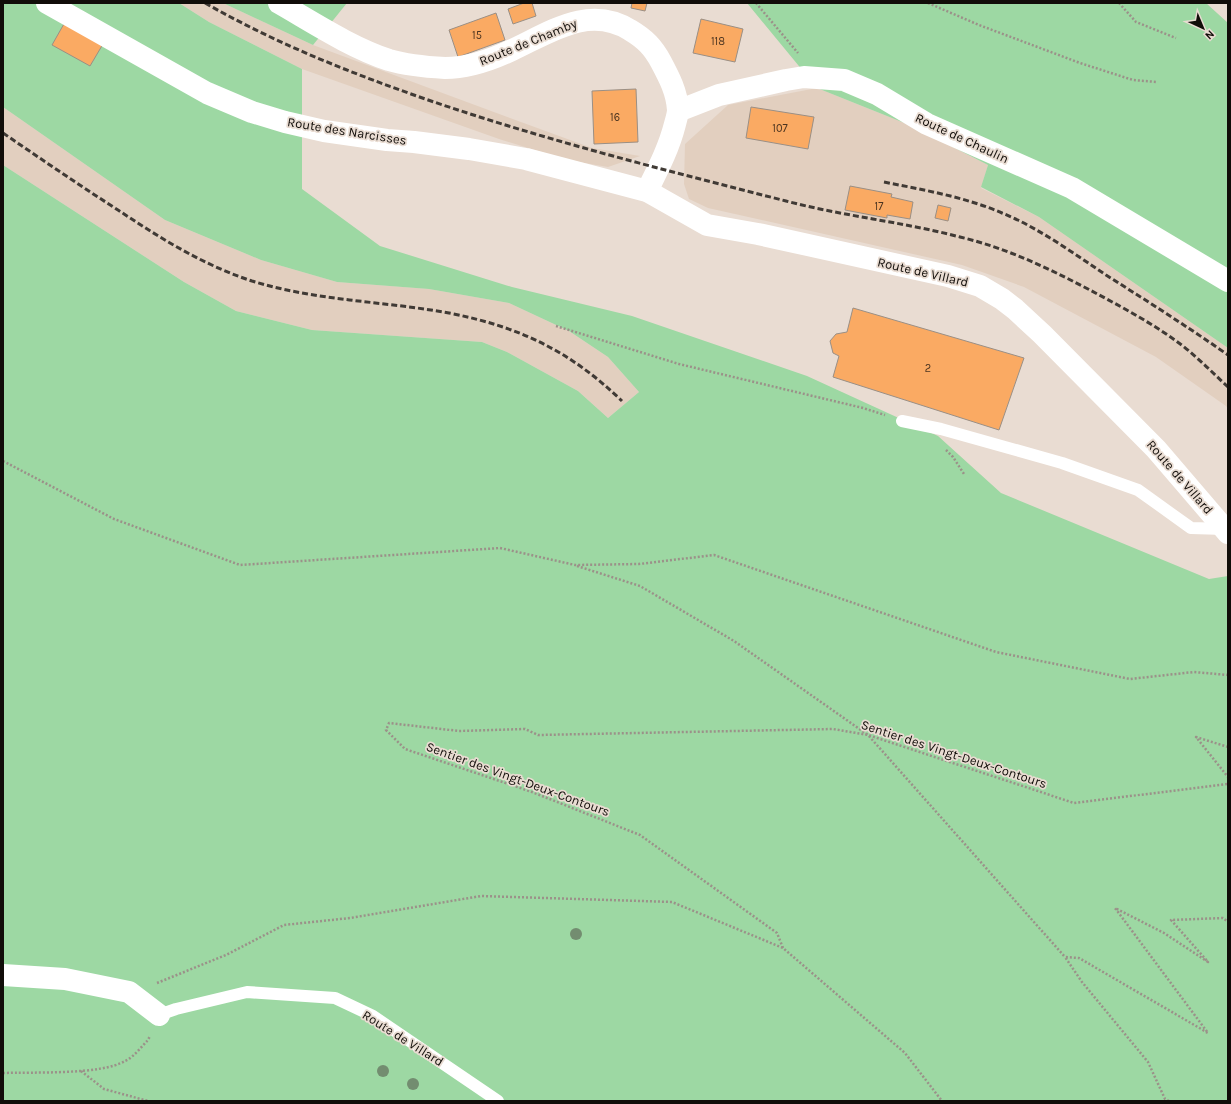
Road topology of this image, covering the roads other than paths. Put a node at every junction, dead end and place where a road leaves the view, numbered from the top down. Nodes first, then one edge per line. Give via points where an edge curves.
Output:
1 (47, 3) edge
2 (279, 3) edge
3 (678, 110) junction
4 (647, 191) junction
5 (1228, 281) edge
6 (902, 421) road end
7 (1226, 531) edge
8 (3, 975) edge
9 (159, 1015) joint
10 (498, 1101) edge

1 - 4 street, Route des Narcisses via 207,93 258,114 324,130 526,159
2 - 3 street, Route de Chamby via 356,46 389,60 447,68 489,60 548,32 579,21 603,20 624,26 654,49 672,83
3 - 4 street, Route de Chamby via 666,150
3 - 5 street, Route de Chaulin via 719,95 804,77 844,80 877,94 927,124 1072,188
4 - 7 street, Route de Villard via 707,225 948,276 991,292 1015,309 1042,334 1151,443
6 - 7 lane via 1062,463 1138,490 1191,528
8 - 9 street via 65,979 128,992
9 - 10 lane, Route de Villard via 247,992 336,998 373,1016

